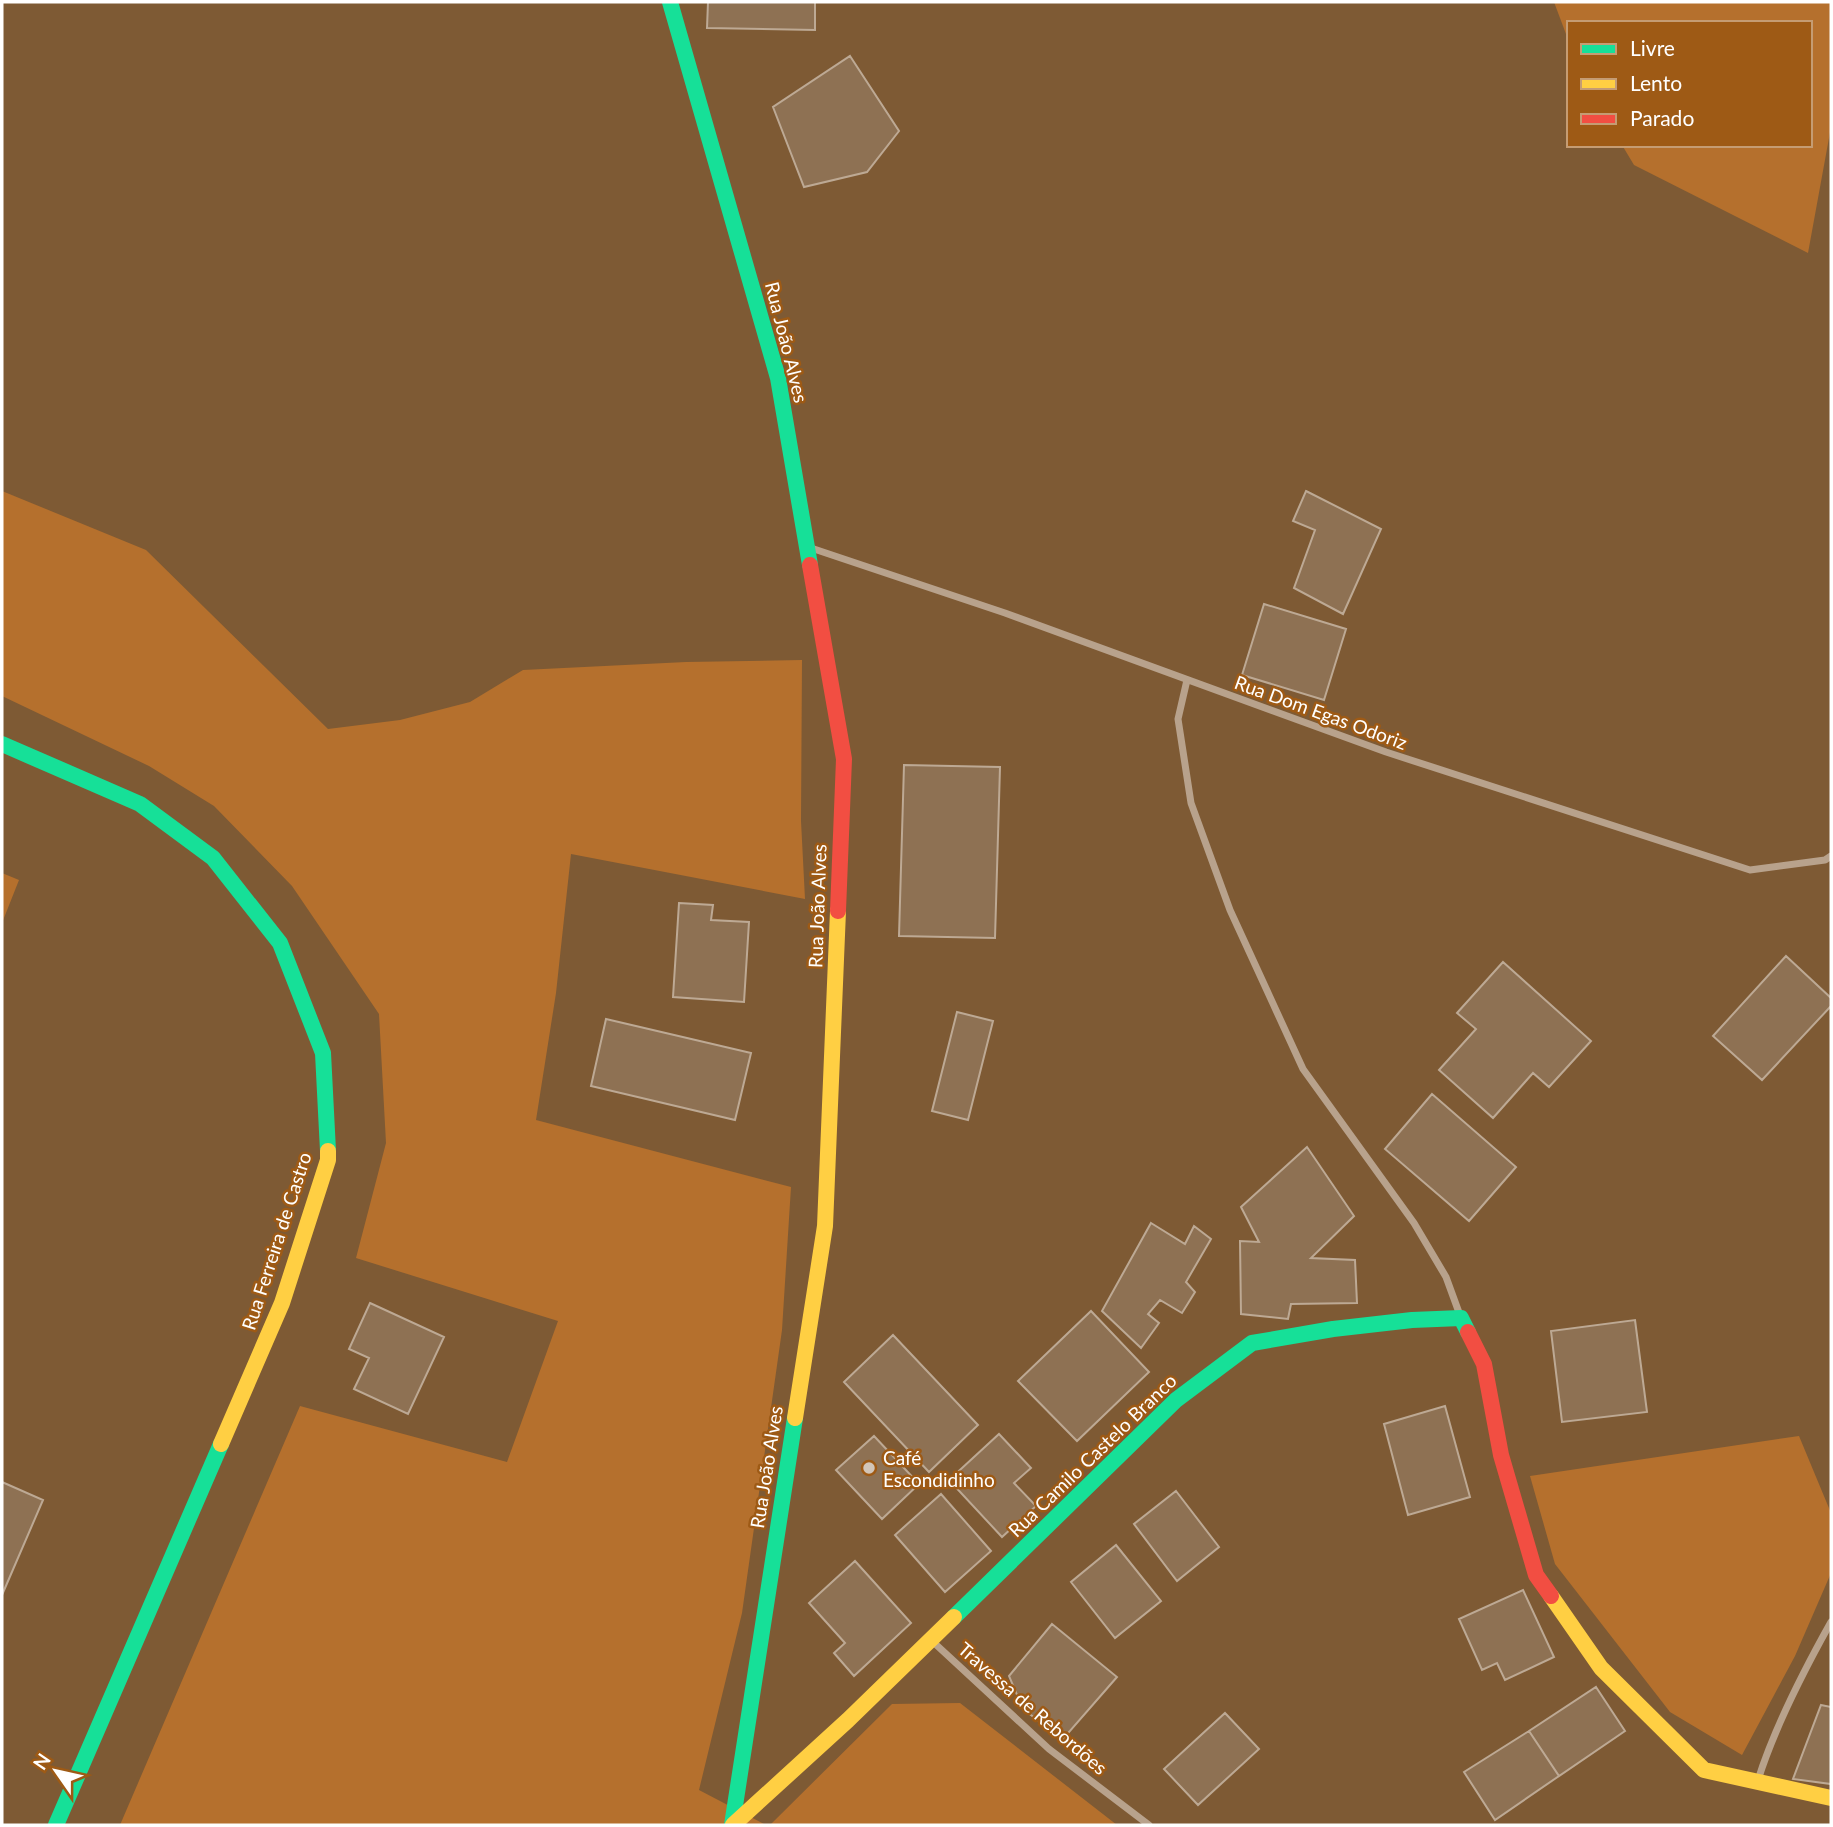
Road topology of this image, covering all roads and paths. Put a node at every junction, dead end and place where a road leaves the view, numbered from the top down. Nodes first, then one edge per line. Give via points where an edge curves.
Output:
1 (670, 2) edge
2 (807, 547) junction
3 (1187, 680) junction
4 (2, 744) edge
5 (1831, 856) edge
6 (1461, 1318) junction
7 (1831, 1622) edge
8 (931, 1640) junction
9 (1757, 1782) junction
10 (1831, 1798) edge
11 (56, 1825) edge
12 (733, 1825) edge
13 (1149, 1825) edge

1 - 2 street, Rua João Alves via 778,378
2 - 3 street, Rua Dom Egas Odoriz
2 - 12 street, Rua João Alves via 844,759 825,1226
3 - 5 street, Rua Dom Egas Odoriz via 1386,752 1751,870
3 - 6 street via 1178,719 1191,803 1230,910 1303,1069 1415,1223 1446,1276
4 - 11 street, Rua Ferreira de Castro via 140,804 213,858 280,943 323,1053 328,1160 282,1303
6 - 8 street, Rua Camilo Castelo Branco via 1333,1329 1252,1343 1176,1400
6 - 9 street via 1484,1364 1501,1455 1536,1575 1601,1668 1704,1770
7 - 9 street
8 - 12 street, Rua Camilo Castelo Branco
8 - 13 street, Travessa de Rebordões via 1049,1749
9 - 10 street

